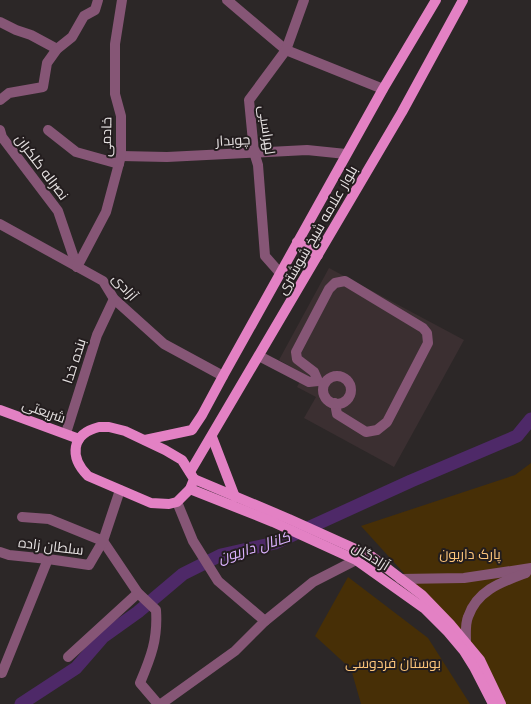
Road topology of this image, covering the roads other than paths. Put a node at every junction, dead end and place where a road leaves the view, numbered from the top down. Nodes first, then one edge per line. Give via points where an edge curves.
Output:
1 (98, 0) edge
2 (122, 0) edge
3 (227, 0) edge
4 (304, 0) edge
5 (436, 0) edge
6 (463, 0) edge
7 (0, 22) edge
8 (58, 49) junction
9 (286, 50) junction
10 (383, 89) junction
11 (0, 100) edge
12 (0, 130) edge
13 (48, 130) dead end
14 (254, 152) junction
15 (346, 154) junction
16 (120, 160) junction
17 (0, 224) edge
18 (297, 242) junction
19 (318, 255) junction
20 (77, 267) junction
21 (280, 273) junction
22 (114, 299) junction
23 (259, 356) junction
24 (223, 376) junction
25 (321, 383) junction
26 (335, 404) junction
27 (0, 410) edge
28 (66, 433) junction
29 (212, 436) junction
30 (79, 439) junction
31 (145, 440) junction
32 (192, 475) junction
33 (190, 489) junction
34 (120, 490) junction
35 (236, 497) junction
36 (177, 502) junction
37 (22, 517) dead end
38 (103, 541) junction
39 (0, 552) edge
40 (48, 559) junction
41 (356, 560) junction
42 (531, 568) edge
43 (531, 571) edge
44 (400, 579) junction
45 (138, 593) junction
46 (265, 621) junction
47 (466, 642) junction
48 (68, 657) dead end
49 (2, 673) dead end
50 (158, 704) edge
51 (161, 704) edge
52 (493, 704) edge
53 (501, 704) edge

1 - 8 street via 95,10 84,16 72,37
2 - 16 street, خادمی via 115,44 116,94 121,116
3 - 9 street
4 - 9 street, لهراسبی
5 - 10 main road, بلوار علامه شیخ شوشتری
6 - 19 main road, بلوار علامه شیخ شوشتری via 402,112
7 - 8 street
8 - 11 street via 48,63 43,87 9,93
9 - 10 street
9 - 14 street, لهراسبی via 249,100
10 - 15 main road, بلوار علامه شیخ شوشتری
12 - 20 street, نصراله کلکران via 2,137 58,212
13 - 16 street, چوبدار via 76,152
14 - 15 street, چوبدار via 307,150
14 - 16 street, چوبدار
14 - 21 street, لهراسبی via 258,165 265,256
15 - 18 main road, بلوار علامه شیخ شوشتری
16 - 20 street, خادمی via 106,212
17 - 20 street, آزادی
18 - 19 main road
18 - 21 main road, بلوار علامه شیخ شوشتری
19 - 23 main road, بلوار علامه شیخ شوشتری
20 - 22 street, آزادی via 103,281
21 - 24 main road, بلوار علامه شیخ شوشتری
22 - 24 street, آزادی via 164,344
22 - 28 street, بنده خدا via 97,334
23 - 25 street via 309,382
23 - 29 main road, بلوار علامه شیخ شوشتری
24 - 31 main road, بلوار علامه شیخ شوشتری via 192,430
25 - 26 street via 325,397
25 - 26 street via 332,377 347,380 351,387 351,395 346,401
25 - 26 street via 314,372 297,359 296,352 334,283 345,281 423,328 427,333 428,343 387,422 377,430 366,432 337,414
27 - 28 main road, شریعتی
28 - 30 main road, شریعتی
29 - 32 main road, بلوار علامه شیخ شوشتری
29 - 35 main road
30 - 31 main road via 91,429 108,427
30 - 34 main road via 75,454 81,469 88,476
31 - 32 main road via 182,460
32 - 33 main road, بلوار علامه شیخ شوشتری
32 - 35 main road, آزادگان
33 - 36 main road
33 - 41 main road, آزادگان via 273,522
34 - 36 main road via 151,503
34 - 38 street, سلطان زاده
35 - 44 main road, آزادگان via 371,556
36 - 46 street via 193,541 218,581
37 - 38 street via 49,519
38 - 40 street, سلطان زاده via 89,565
38 - 45 street
39 - 40 street, سلطان زاده
40 - 49 street
41 - 46 street via 313,582
41 - 52 main road, آزادگان via 425,609 448,632 464,651
42 - 44 street via 464,578
43 - 47 street via 496,584 483,594 467,618
44 - 47 main road, آزادگان via 422,595
45 - 48 street
45 - 50 street via 156,610 157,624 153,651 140,683
46 - 51 street via 235,651
47 - 53 main road via 480,660

